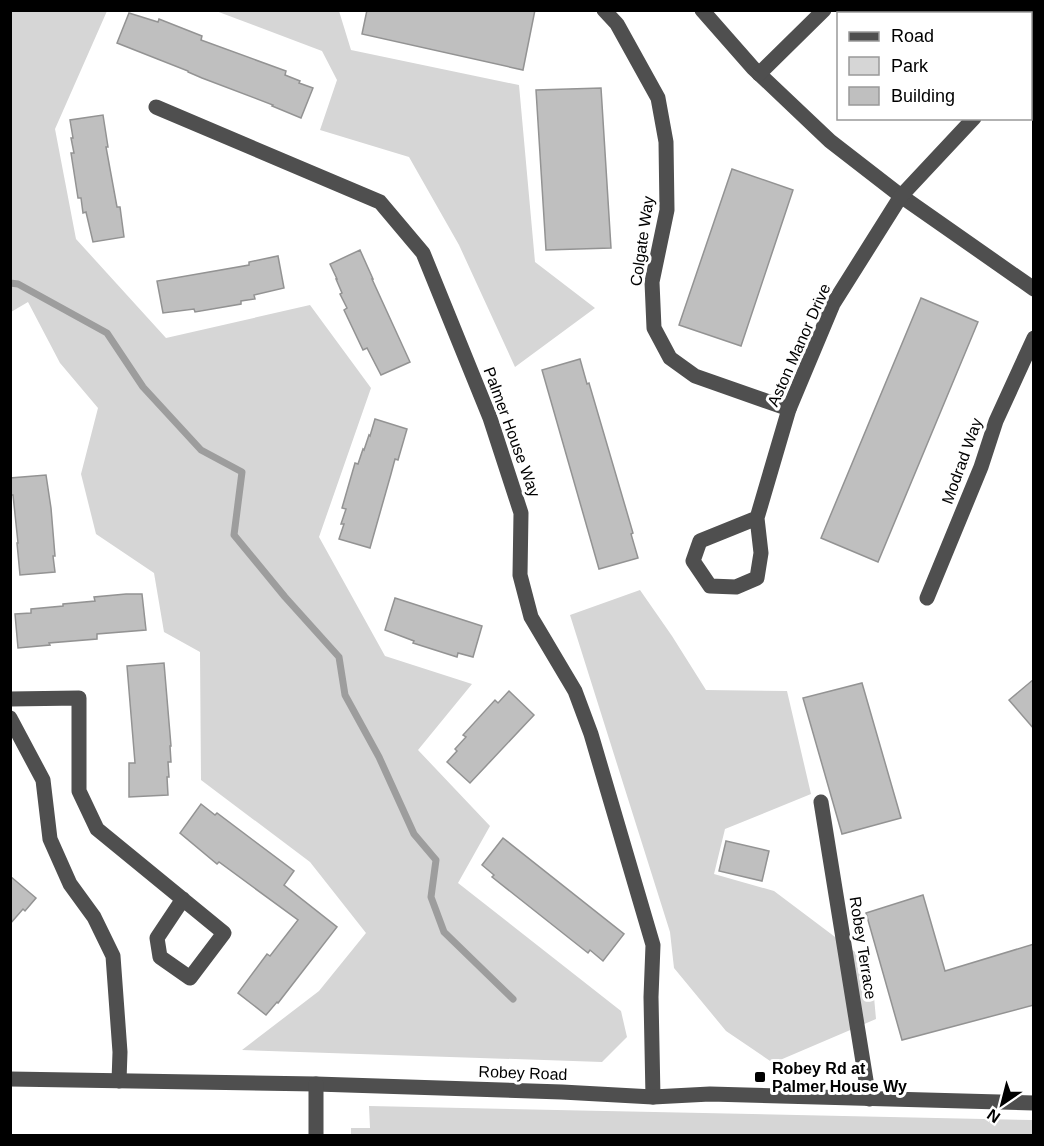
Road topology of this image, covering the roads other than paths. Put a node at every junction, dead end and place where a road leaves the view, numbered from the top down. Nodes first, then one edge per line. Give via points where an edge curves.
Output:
1 (604, 10) edge
2 (702, 10) edge
3 (825, 10) edge
4 (759, 74) junction
5 (156, 107) dead end
6 (972, 120) edge
7 (901, 196) junction
8 (1034, 289) edge
9 (1034, 338) edge
10 (789, 409) junction
11 (757, 518) junction
12 (927, 598) dead end
13 (10, 699) edge
14 (10, 718) edge
15 (821, 802) dead end
16 (183, 899) junction
17 (10, 1079) edge
18 (119, 1081) junction
19 (316, 1084) junction
20 (653, 1097) junction
21 (869, 1099) junction
22 (1034, 1103) edge
23 (316, 1136) edge

1 - 10 street, Colgate Way via 617,24 658,98 666,142 667,210 652,282 654,328 670,358 695,376
2 - 4 street
3 - 4 street
4 - 7 street via 830,141
5 - 20 street, Palmer House Way via 380,202 423,253 490,418 521,513 520,575 531,617 579,701 653,945
6 - 7 street, Aston Manor Drive
7 - 8 street
7 - 10 street, Aston Manor Drive via 833,304
9 - 12 street, Modrad Way via 996,421
10 - 11 street, Aston Manor Drive
11 - 11 street, Aston Manor Drive via 700,541 693,561 710,586 736,587 757,578 761,553
13 - 16 street via 79,698 79,791 97,829
14 - 18 street via 43,780 50,839 70,884 94,916 113,956
15 - 21 street, Robey Terrace
16 - 16 street via 224,933 190,978 160,957 157,938
17 - 18 street, Robey Road
18 - 19 street, Robey Road
19 - 20 street, Robey Road
19 - 23 street
20 - 21 street, Robey Road via 710,1094
21 - 22 street, Robey Road

